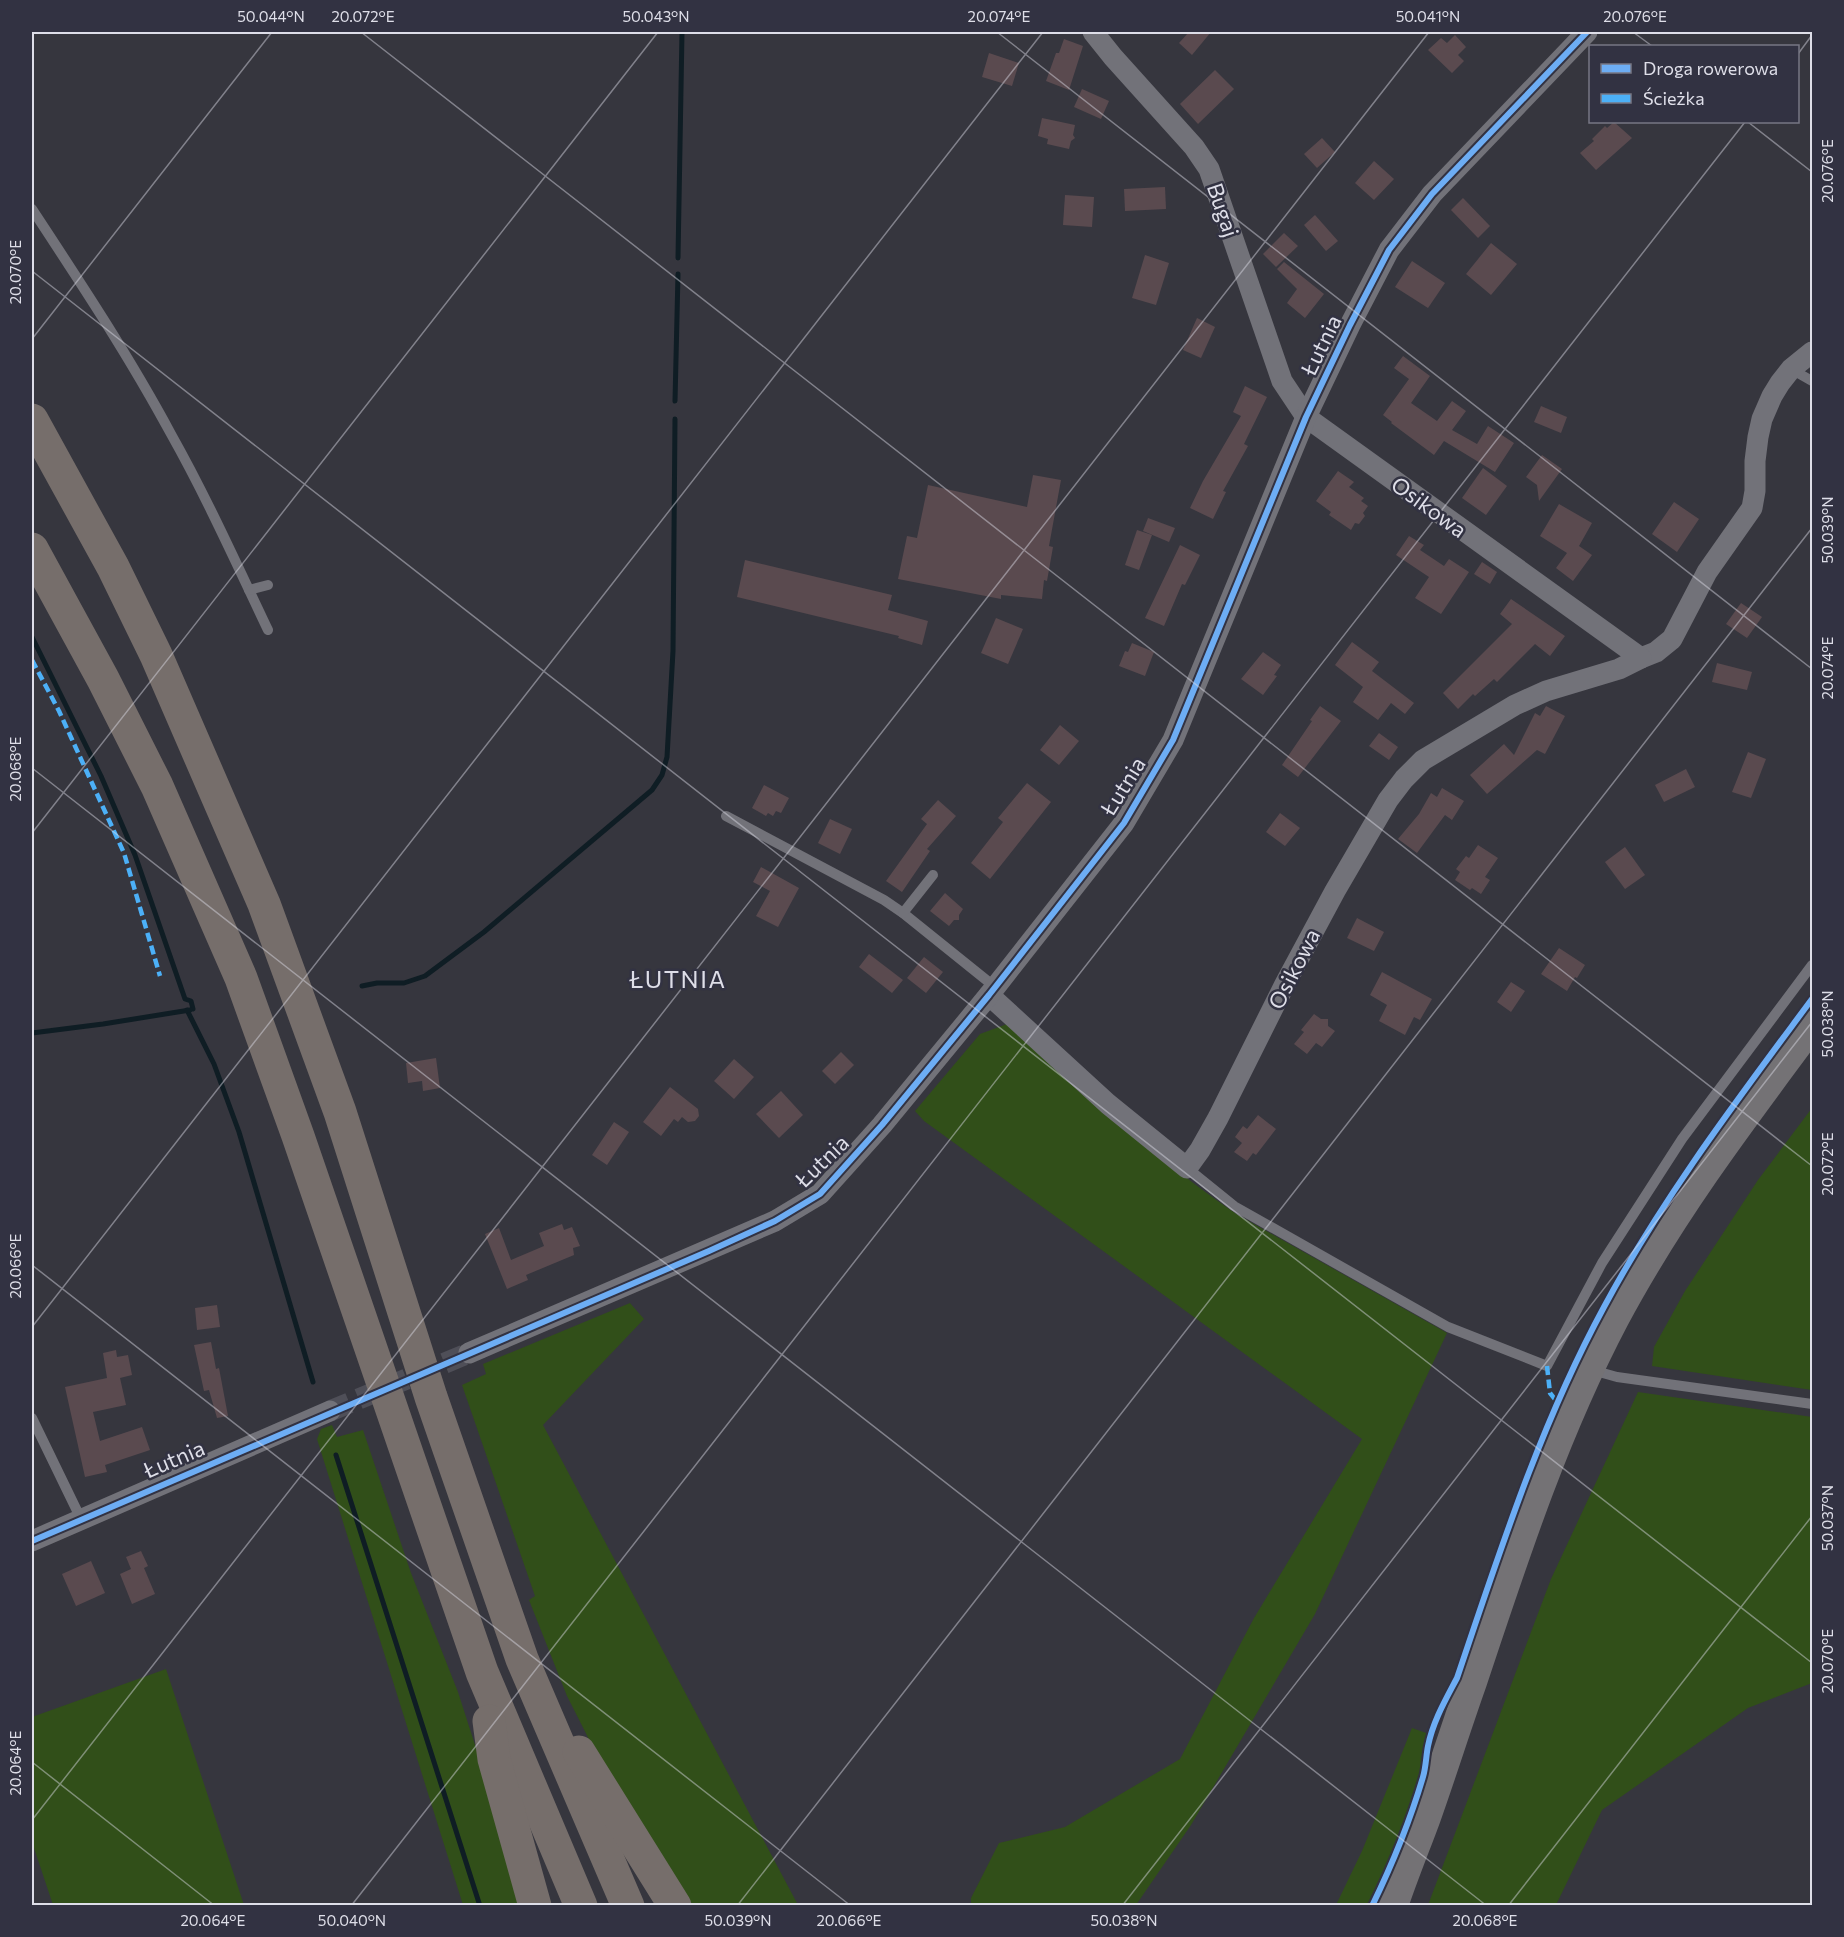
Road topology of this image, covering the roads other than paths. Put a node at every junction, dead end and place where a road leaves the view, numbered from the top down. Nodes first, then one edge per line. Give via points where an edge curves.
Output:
1 (1093, 32) edge
2 (1587, 32) edge
3 (32, 209) edge
4 (1812, 352) edge
5 (1791, 369) junction
6 (1812, 381) edge
7 (1306, 417) junction
8 (32, 420) edge
9 (32, 549) edge
10 (268, 585) dead end
11 (249, 590) junction
12 (268, 630) dead end
13 (1641, 658) junction
14 (726, 816) dead end
15 (933, 875) dead end
16 (903, 914) junction
17 (1812, 965) edge
18 (992, 991) junction
19 (1812, 1025) edge
20 (1187, 1168) junction
21 (469, 1353) tunnel mouth
22 (1589, 1369) junction
23 (1812, 1404) edge
24 (330, 1411) tunnel mouth
25 (32, 1418) edge
26 (81, 1519) junction
27 (32, 1541) edge
28 (522, 1659) junction
29 (482, 1672) junction
30 (1398, 1892) edge
31 (535, 1905) edge
32 (581, 1905) edge
33 (628, 1905) edge
34 (675, 1905) edge
35 (1386, 1905) edge

1 - 7 street, Bugaj via 1209,169 1282,381
2 - 7 street, Łutnia via 1432,194 1389,250
3 - 11 lane via 170,432
4 - 5 street, Osikowa
5 - 6 lane
5 - 13 street, Osikowa via 1762,419 1752,508 1707,572 1672,639
7 - 13 street, Osikowa
7 - 18 street, Łutnia via 1173,740 1124,823
8 - 28 highway via 113,567 156,655 264,904 340,1112 431,1397
9 - 29 highway via 157,786 241,978
10 - 11 lane
11 - 12 lane
13 - 20 street, Osikowa via 1515,705 1423,760 1404,779 1361,843 1218,1118
14 - 16 lane via 884,900
15 - 16 lane
16 - 18 lane
17 - 20 lane via 1682,1139 1602,1263 1547,1366 1448,1327 1234,1206
18 - 20 street via 1108,1104
18 - 21 street, Łutnia via 820,1194 775,1221
19 - 22 street via 1675,1214
22 - 23 lane via 1617,1377
22 - 30 street via 1532,1506
24 - 26 street, Łutnia
25 - 26 lane
26 - 27 street, Łutnia
28 - 33 highway
28 - 34 highway
29 - 31 highway via 494,1760
29 - 32 highway
30 - 35 street

